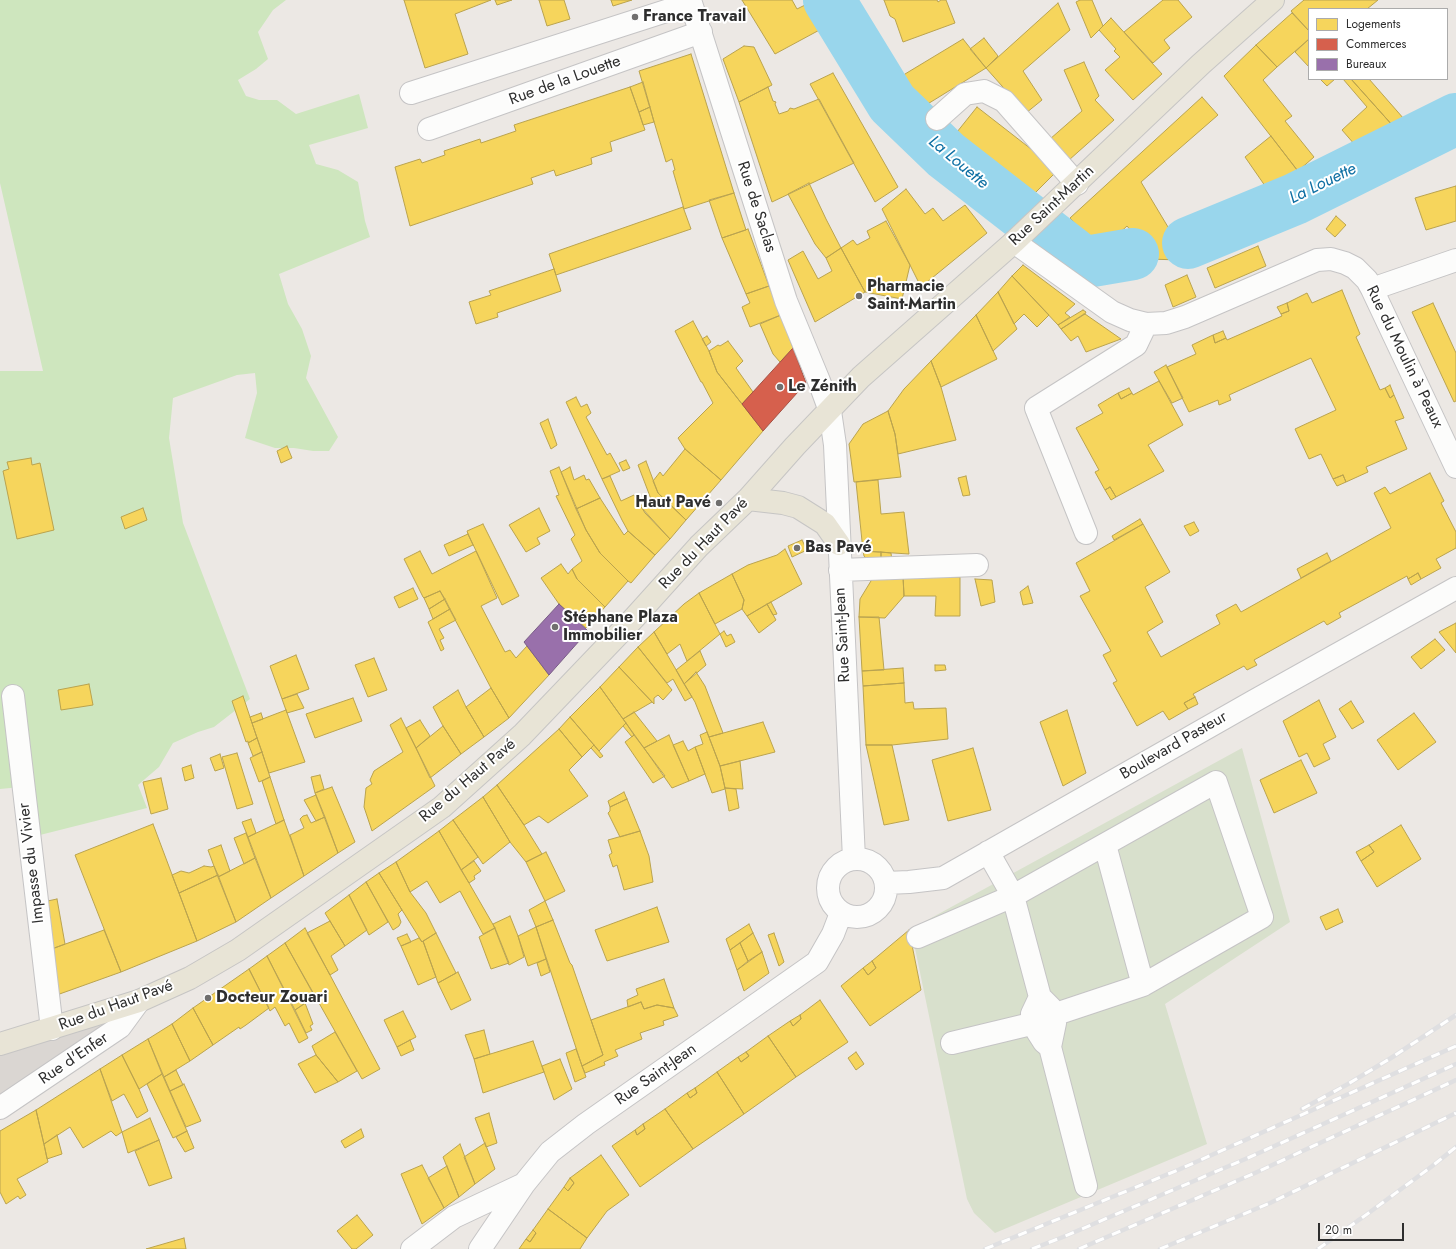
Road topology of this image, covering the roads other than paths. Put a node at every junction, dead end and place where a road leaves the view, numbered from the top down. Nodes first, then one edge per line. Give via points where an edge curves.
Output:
1 (1273, 0) edge
2 (690, 2) edge
3 (701, 32) junction
4 (411, 93) dead end
5 (937, 119) dead end
6 (429, 129) dead end
7 (1077, 184) junction
8 (1016, 240) junction
9 (1456, 260) edge
10 (1372, 289) junction
11 (1146, 324) junction
12 (830, 411) junction
13 (1456, 467) edge
14 (748, 499) junction
15 (1086, 533) dead end
16 (839, 544) junction
17 (977, 565) dead end
18 (840, 570) junction
19 (1456, 588) edge
20 (13, 696) dead end
21 (1105, 845) junction
22 (988, 852) junction
23 (854, 859) junction
24 (886, 883) junction
25 (1013, 896) junction
26 (841, 913) junction
27 (918, 937) dead end
28 (1143, 985) junction
29 (140, 1001) junction
30 (1044, 1019) junction
31 (52, 1029) junction
32 (952, 1042) dead end
33 (0, 1044) edge
34 (0, 1108) edge
35 (524, 1184) junction
36 (1086, 1186) dead end
37 (412, 1249) edge
38 (480, 1249) edge

1 - 7 main road, Rue Saint-Martin via 1201,64
2 - 3 street, Rue de Saclas
2 - 4 street
3 - 6 street, Rue de la Louette
3 - 12 street, Rue de Saclas via 786,301
5 - 7 street via 965,94 984,91 1004,101
7 - 8 main road, Rue Saint-Martin
8 - 11 street, Rue du Moulin à Peaux via 1112,312
8 - 12 main road, Rue Saint-Martin via 861,377
9 - 10 street
10 - 11 street, Rue du Moulin à Peaux via 1359,272 1345,263 1331,259 1317,260 1185,317 1166,323
10 - 13 street, Rue du Moulin à Peaux
11 - 15 street via 1136,345 1036,408
12 - 14 main road, Rue du Haut Pavé
12 - 16 street, Rue Saint-Jean via 835,444
14 - 16 main road via 798,507 825,524
14 - 29 main road, Rue du Haut Pavé via 699,546 522,735 442,807 238,950 190,978
16 - 18 street, Rue Saint-Jean
17 - 18 street
18 - 23 street, Rue Saint-Jean
19 - 22 street, Boulevard Pasteur
20 - 31 street, Impasse du Vivier
21 - 25 street
21 - 28 street
21 - 28 street via 1216,782 1262,917
22 - 24 street, Boulevard Pasteur via 943,878
22 - 25 street
23 - 24 street via 862,859 873,864 881,872
23 - 26 street via 840,864 832,871 828,882 830,903
24 - 26 street via 886,895 880,906 871,914 859,918
25 - 27 street
25 - 30 street via 1040,997 1051,1008
26 - 35 street, Rue Saint-Jean via 833,934 817,962 586,1124 550,1152
28 - 30 street
29 - 31 main road, Rue du Haut Pavé
29 - 34 street, Rue d'Enfer via 120,1027
30 - 32 street
30 - 36 street via 1055,1023 1050,1047
31 - 33 main road, Rue du Haut Pavé
35 - 37 street via 454,1217
35 - 38 street, Rue Saint-Jean

